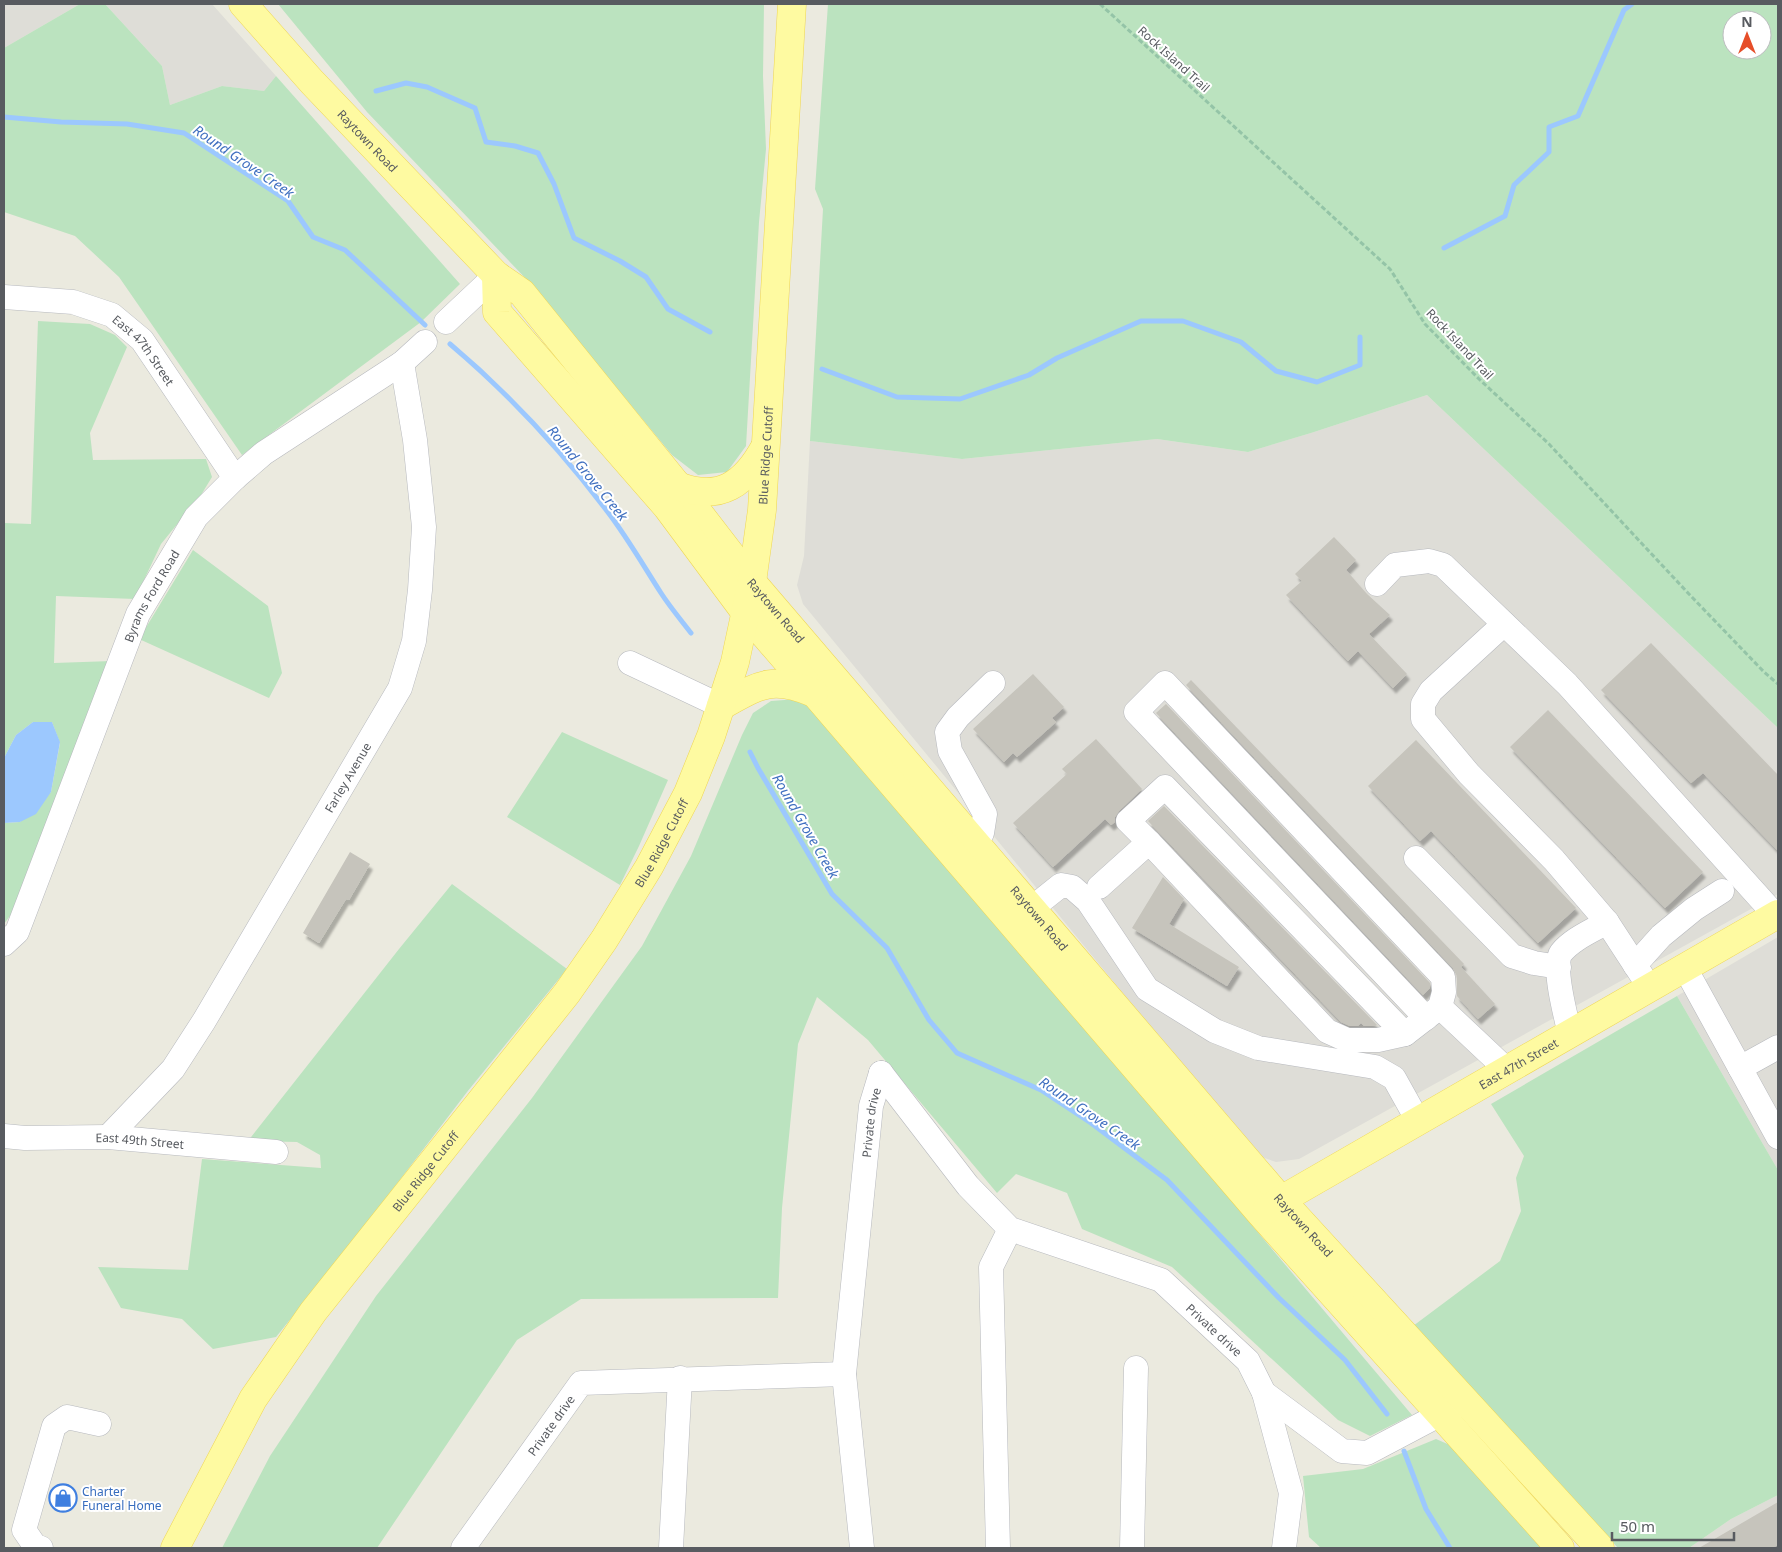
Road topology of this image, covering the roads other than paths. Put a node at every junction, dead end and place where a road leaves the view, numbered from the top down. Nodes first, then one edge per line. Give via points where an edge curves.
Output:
1 (243, 4) edge
2 (792, 4) edge
3 (496, 275) junction
4 (4, 297) edge
5 (446, 322) dead end
6 (425, 342) dead end
7 (402, 363) junction
8 (765, 447) junction
9 (235, 478) junction
10 (678, 486) junction
11 (752, 582) junction
12 (1378, 584) dead end
13 (745, 612) junction
14 (1504, 624) junction
15 (630, 663) dead end
16 (993, 683) dead end
17 (814, 693) junction
18 (721, 706) junction
19 (1149, 842) junction
20 (967, 852) junction
21 (1416, 858) dead end
22 (1099, 887) dead end
23 (1722, 891) dead end
24 (1777, 915) edge
25 (1022, 916) junction
26 (1607, 922) junction
27 (4, 944) edge
28 (1635, 965) junction
29 (1558, 967) junction
30 (1685, 968) junction
31 (1650, 988) junction
32 (1433, 1012) junction
33 (1405, 1034) junction
34 (1570, 1034) junction
35 (1778, 1047) edge
36 (1740, 1068) junction
37 (1506, 1070) junction
38 (1418, 1121) junction
39 (4, 1136) edge
40 (108, 1136) junction
41 (1778, 1137) edge
42 (276, 1152) dead end
43 (1271, 1207) junction
44 (1010, 1229) junction
45 (1136, 1368) dead end
46 (844, 1374) junction
47 (680, 1378) junction
48 (1264, 1393) junction
49 (1466, 1401) junction
50 (1440, 1415) junction
51 (99, 1424) dead end
52 (37, 1548) edge
53 (175, 1548) edge
54 (463, 1548) edge
55 (671, 1548) edge
56 (862, 1548) edge
57 (998, 1548) edge
58 (1132, 1548) edge
59 (1284, 1548) edge
60 (1560, 1548) edge
61 (1600, 1548) edge

1 - 3 main road, Raytown Road via 312,82
2 - 8 main road, Blue Ridge Cutoff
3 - 5 street
3 - 10 main road, Raytown Road via 522,293
3 - 13 main road, Raytown Road via 497,312 667,507
4 - 9 street, East 47th Street via 73,302 112,315 142,340
6 - 7 street, Byrams Ford Road
7 - 9 street, Byrams Ford Road via 264,453
7 - 40 street, Farley Avenue via 415,440 424,527 414,641 400,688 173,1069
8 - 10 main road via 755,465 734,485 707,492
8 - 11 main road, Blue Ridge Cutoff via 762,510
9 - 27 street, Byrams Ford Road via 196,517 138,614 17,932
10 - 11 main road, Raytown Road
11 - 13 main road, Blue Ridge Cutoff
11 - 20 main road, Raytown Road
12 - 14 street via 1396,564 1429,561 1443,565
13 - 17 main road, Raytown Road
13 - 18 main road, Blue Ridge Cutoff
14 - 24 street via 1573,691
14 - 26 street via 1431,691 1423,704 1423,719 1469,774 1554,860
15 - 18 street
16 - 20 street via 947,732 950,751 986,814 982,833
17 - 18 main road via 796,685 773,683 750,690
17 - 20 main road, Raytown Road
18 - 53 main road, Blue Ridge Cutoff via 688,793 649,867 604,940 567,993 313,1312 252,1400
19 - 22 street
19 - 33 street via 1327,1031 1347,1040 1378,1040
19 - 33 street via 1128,821 1165,787
20 - 25 main road, Raytown Road
21 - 29 street via 1512,956 1534,964
23 - 28 street via 1661,936
24 - 30 main road, East 47th Street
25 - 38 street via 1061,885 1072,887 1088,901 1147,989 1215,1031 1258,1048 1374,1068 1394,1078
25 - 43 main road, Raytown Road
26 - 28 street
26 - 29 street via 1571,943 1560,954
28 - 31 street
29 - 34 street
30 - 31 main road, East 47th Street
30 - 36 street
31 - 34 main road, East 47th Street
32 - 32 street via 1444,992 1442,977 1165,683 1136,712
32 - 33 street
32 - 37 street
34 - 37 main road, East 47th Street
35 - 36 street
36 - 41 street
37 - 38 main road, East 47th Street
38 - 43 main road, East 47th Street
39 - 40 street, East 49th Street
40 - 42 street, East 49th Street
43 - 49 main road, Raytown Road
43 - 50 main road, Raytown Road
44 - 46 street, Private drive via 968,1186 881,1073 870,1106
44 - 48 street, Private drive via 1161,1280 1248,1361
44 - 57 street via 991,1266
45 - 58 street
46 - 47 street, Private drive
46 - 56 street, Private drive
47 - 54 street, Private drive via 580,1383
47 - 55 street
48 - 50 street, Private drive via 1342,1452 1367,1453
48 - 59 street, Private drive via 1291,1493
49 - 50 street, Private drive
49 - 61 main road, Raytown Road
50 - 60 main road, Raytown Road
51 - 52 street via 67,1417 54,1426 24,1530

